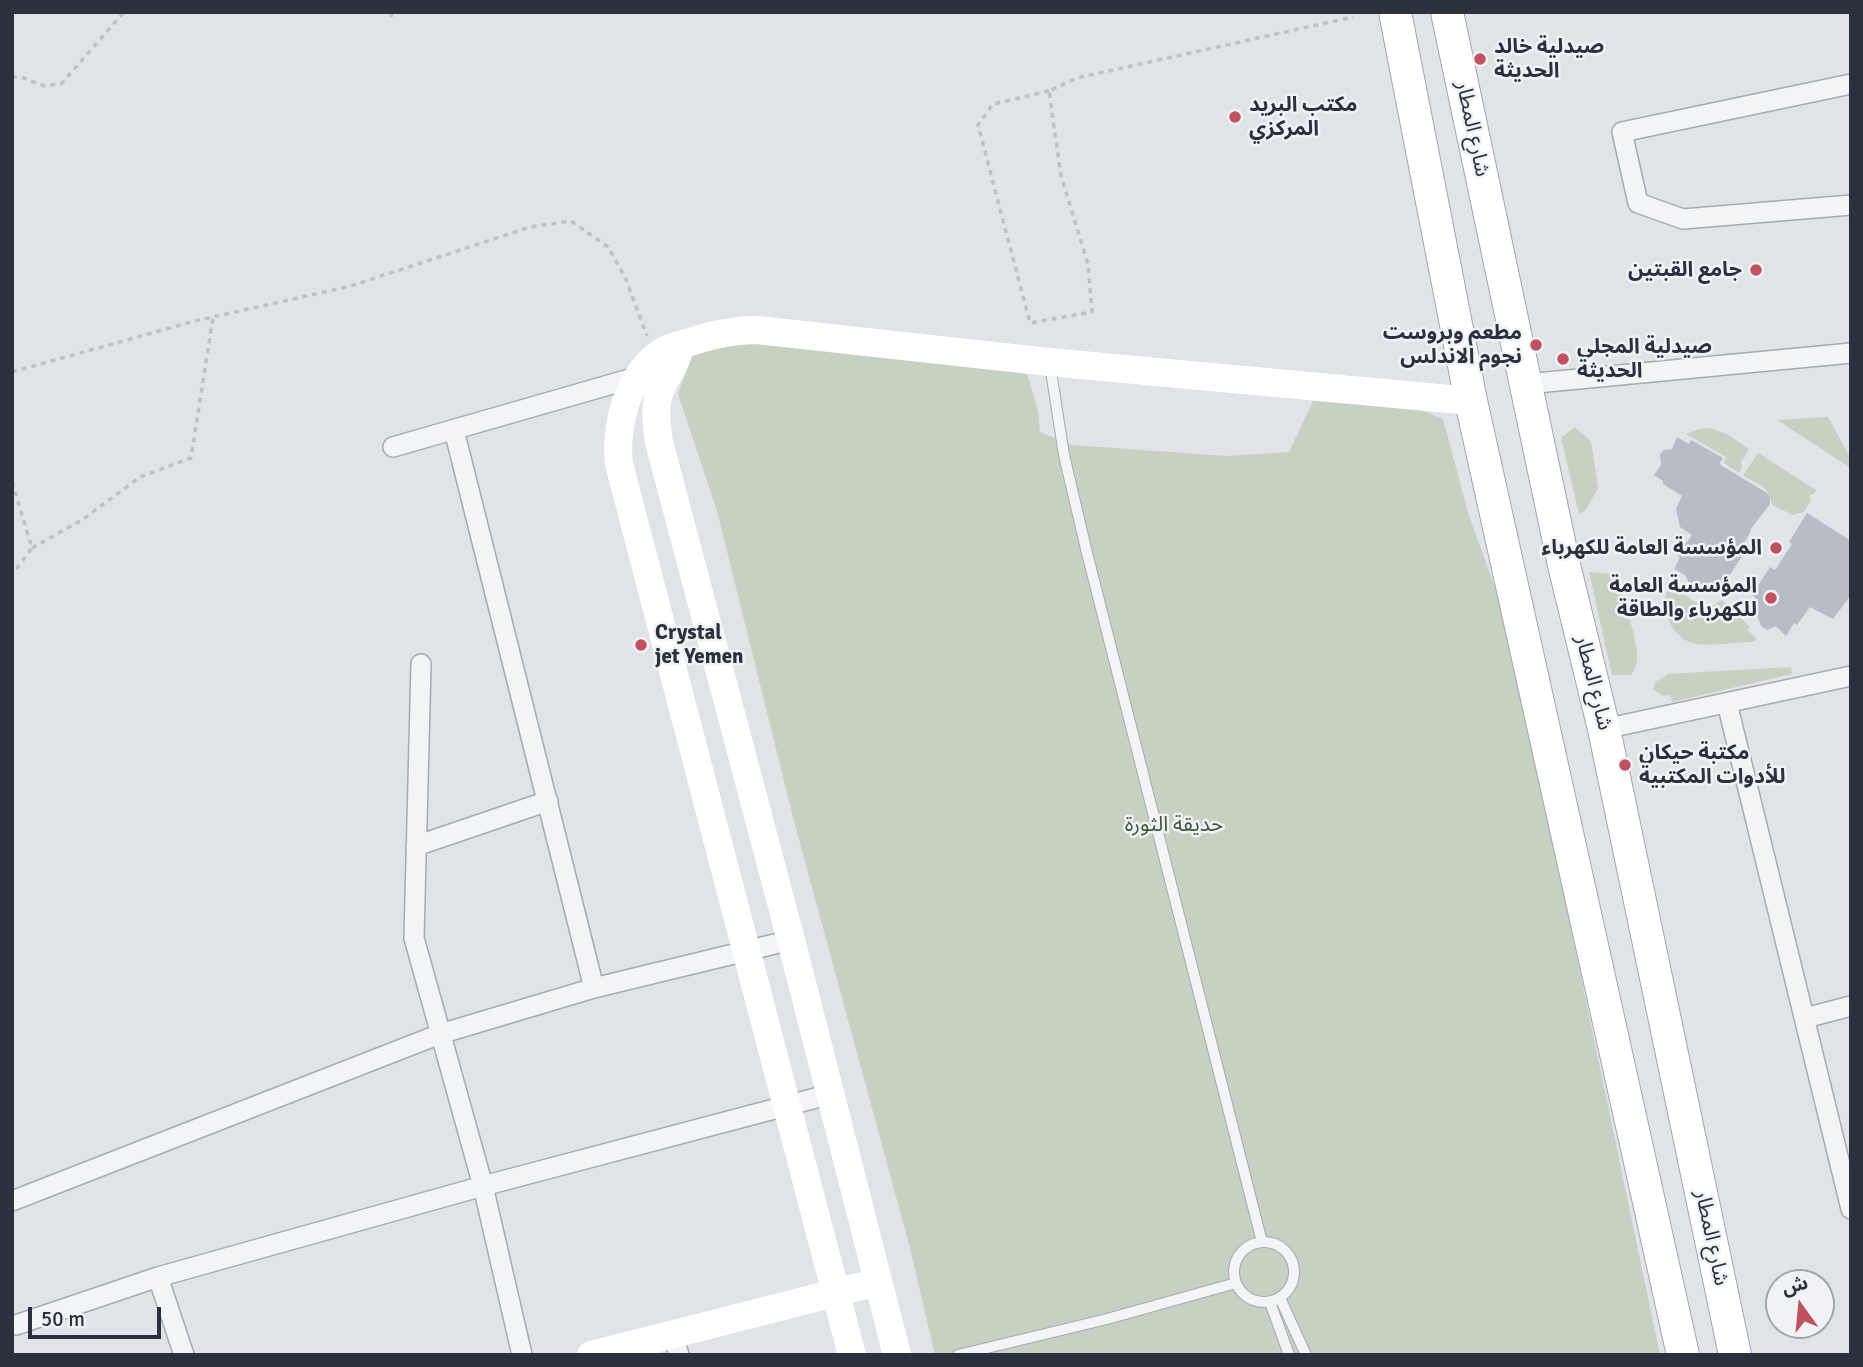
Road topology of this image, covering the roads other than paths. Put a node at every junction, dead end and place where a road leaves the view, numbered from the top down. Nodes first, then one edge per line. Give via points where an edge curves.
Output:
1 (1395, 12) edge
2 (1447, 12) edge
3 (1851, 84) edge
4 (1851, 205) edge
5 (680, 345) junction
6 (1851, 353) edge
7 (1049, 362) junction
8 (642, 375) junction
9 (1526, 384) junction
10 (657, 401) junction
11 (1471, 401) junction
12 (454, 430) junction
13 (393, 447) dead end
14 (684, 532) junction
15 (640, 544) junction
16 (421, 664) dead end
17 (1851, 677) edge
18 (1727, 703) junction
19 (1604, 729) junction
20 (548, 801) junction
21 (416, 846) junction
22 (791, 940) junction
23 (746, 951) junction
24 (594, 988) junction
25 (1851, 1006) edge
26 (1805, 1018) junction
27 (440, 1034) junction
28 (831, 1094) junction
29 (787, 1105) junction
30 (1848, 1184) edge
31 (483, 1186) junction
32 (12, 1201) edge
33 (1851, 1209) edge
34 (1262, 1242) junction
35 (158, 1277) junction
36 (878, 1282) junction
37 (1236, 1283) junction
38 (836, 1292) junction
39 (1280, 1298) junction
40 (1270, 1302) junction
41 (16, 1325) dead end
42 (676, 1344) edge
43 (184, 1355) edge
44 (522, 1355) edge
45 (591, 1355) edge
46 (852, 1355) edge
47 (897, 1355) edge
48 (958, 1355) edge
49 (1289, 1355) edge
50 (1306, 1355) edge
51 (1683, 1355) edge
52 (1735, 1355) edge

1 - 11 main road
2 - 9 main road, شارع المطار
3 - 4 street via 1622,132 1638,203 1683,219
5 - 7 street via 719,333 757,330
5 - 8 street via 667,349
5 - 10 street
6 - 9 street
7 - 11 street
7 - 34 lane via 1087,553
8 - 10 street
8 - 12 street
8 - 15 street via 623,409 617,446
9 - 19 main road, شارع المطار
10 - 14 street via 659,442
11 - 51 main road
12 - 13 street
12 - 20 street
14 - 15 street
14 - 22 street
15 - 23 street
16 - 21 street
17 - 18 street
18 - 19 street
18 - 26 street
19 - 52 main road, شارع المطار
20 - 21 street
20 - 24 street
21 - 27 street via 414,938
22 - 23 street
22 - 28 street
23 - 24 street
23 - 29 street
24 - 27 street
25 - 26 street
26 - 30 street
27 - 31 street
27 - 32 street
28 - 29 street
28 - 36 street
29 - 31 street
29 - 38 street
30 - 33 street
31 - 35 street
31 - 44 street
34 - 37 lane via 1243,1250 1237,1259
34 - 39 lane via 1284,1248 1294,1266 1295,1277
35 - 41 street
35 - 43 street
36 - 38 street
36 - 47 street
37 - 40 lane via 1249,1298
37 - 48 lane
38 - 42 street
38 - 46 street
39 - 40 lane
39 - 50 lane
40 - 49 lane
42 - 45 street

